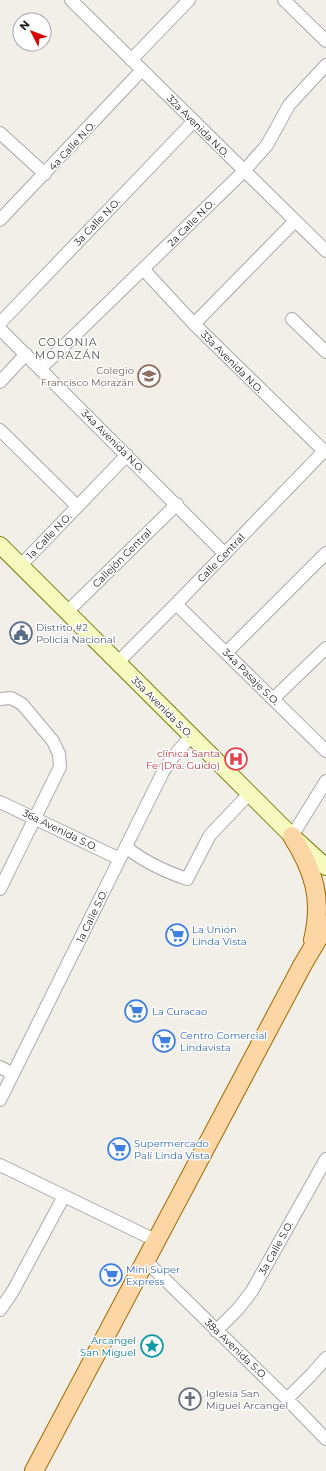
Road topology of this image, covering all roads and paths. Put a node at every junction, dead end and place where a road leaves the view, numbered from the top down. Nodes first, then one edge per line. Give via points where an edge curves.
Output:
1 (71, 0) edge
2 (189, 0) edge
3 (284, 0) edge
4 (326, 41) edge
5 (132, 60) junction
6 (326, 65) edge
7 (142, 70) junction
8 (194, 121) junction
9 (0, 133) edge
10 (244, 171) junction
11 (45, 174) junction
12 (0, 220) edge
13 (295, 221) junction
14 (326, 251) edge
15 (144, 270) junction
16 (292, 319) dead end
17 (0, 323) edge
18 (194, 324) junction
19 (0, 329) edge
20 (326, 352) edge
21 (26, 354) junction
22 (40, 369) junction
23 (0, 382) edge
24 (0, 430) edge
25 (325, 452) edge
26 (127, 455) junction
27 (177, 504) junction
28 (77, 506) junction
29 (1, 548) edge
30 (326, 553) edge
31 (225, 554) junction
32 (21, 565) junction
33 (176, 604) junction
34 (67, 612) junction
35 (326, 648) edge
36 (226, 653) junction
37 (117, 663) junction
38 (0, 699) edge
39 (273, 699) junction
40 (191, 736) junction
41 (326, 751) edge
42 (326, 781) edge
43 (249, 794) junction
44 (0, 802) edge
45 (34, 818) junction
46 (292, 836) junction
47 (126, 847) junction
48 (120, 859) junction
49 (326, 867) edge
50 (0, 889) edge
51 (326, 925) edge
52 (326, 938) edge
53 (310, 950) junction
54 (0, 1067) edge
55 (13, 1074) junction
56 (0, 1100) edge
57 (326, 1159) edge
58 (0, 1165) edge
59 (64, 1196) junction
60 (157, 1241) junction
61 (146, 1260) junction
62 (0, 1310) edge
63 (216, 1331) junction
64 (326, 1358) edge
65 (287, 1399) junction
66 (326, 1439) edge
67 (34, 1471) edge

1 - 5 street, 32a Avenida N.O.
2 - 5 street
3 - 4 street
5 - 7 street, 32a Avenida N.O.
6 - 10 street, 2a Calle N.O. via 288,105 267,145
7 - 8 street, 32a Avenida N.O.
7 - 11 street, 4a Calle N.O.
8 - 10 street, 32a Avenida N.O.
8 - 17 street, 3a Calle N.O.
9 - 11 street
10 - 13 street, 32a Avenida N.O.
10 - 15 street, 2a Calle N.O.
11 - 12 street, 4a Calle N.O.
13 - 14 street, 32a Avenida N.O.
13 - 18 street
15 - 18 street, 33a Avenida N.O.
15 - 22 street, 2a Calle N.O.
16 - 20 street
18 - 25 street, 33a Avenida N.O.
19 - 21 street, 34a Avenida N.O.
21 - 22 street, 34a Avenida N.O.
21 - 23 street
22 - 26 street, 34a Avenida N.O.
24 - 28 street
25 - 31 street, Calle Central
26 - 27 street, 34a Avenida N.O.
26 - 28 street, 1a Calle N.O.
27 - 31 street, 34a Avenida N.O.
27 - 34 street, Callejón Central
28 - 32 street, 1a Calle N.O.
29 - 32 main road, 35a Avenida S.O.
30 - 36 street
31 - 33 street, Calle Central
32 - 34 main road, 35a Avenida S.O.
33 - 36 street, 34a Pasaje S.O.
33 - 37 street, Calle Central
34 - 37 main road, 35a Avenida S.O.
35 - 39 street
36 - 39 street, 34a Pasaje S.O.
37 - 40 main road, 35a Avenida S.O.
38 - 45 street via 11,698 22,704 53,741 59,754 60,767
39 - 41 street, 34a Pasaje S.O.
40 - 43 main road, 35a Avenida S.O.
40 - 47 street, 1a Calle S.O. via 163,772
42 - 46 street
43 - 46 main road, 35a Avenida S.O.
43 - 47 street via 210,835 187,879 163,871
44 - 45 street, 36a Avenida S.O.
45 - 48 street, 36a Avenida S.O.
45 - 50 street
46 - 49 main road, 35a Avenida S.O.
46 - 53 main road via 312,876 317,899 317,922
47 - 48 street, 1a Calle S.O.
48 - 55 street, 1a Calle S.O.
51 - 53 main road
52 - 53 main road
53 - 60 main road
54 - 55 street
55 - 56 street, 1a Calle S.O.
57 - 63 street, 3a Calle S.O. via 252,1291
58 - 59 street
59 - 60 street
59 - 62 street via 13,1291
60 - 61 main road
61 - 63 street, 38a Avenida S.O.
61 - 67 main road
63 - 65 street, 38a Avenida S.O.
64 - 65 street
65 - 66 street, 38a Avenida S.O.

